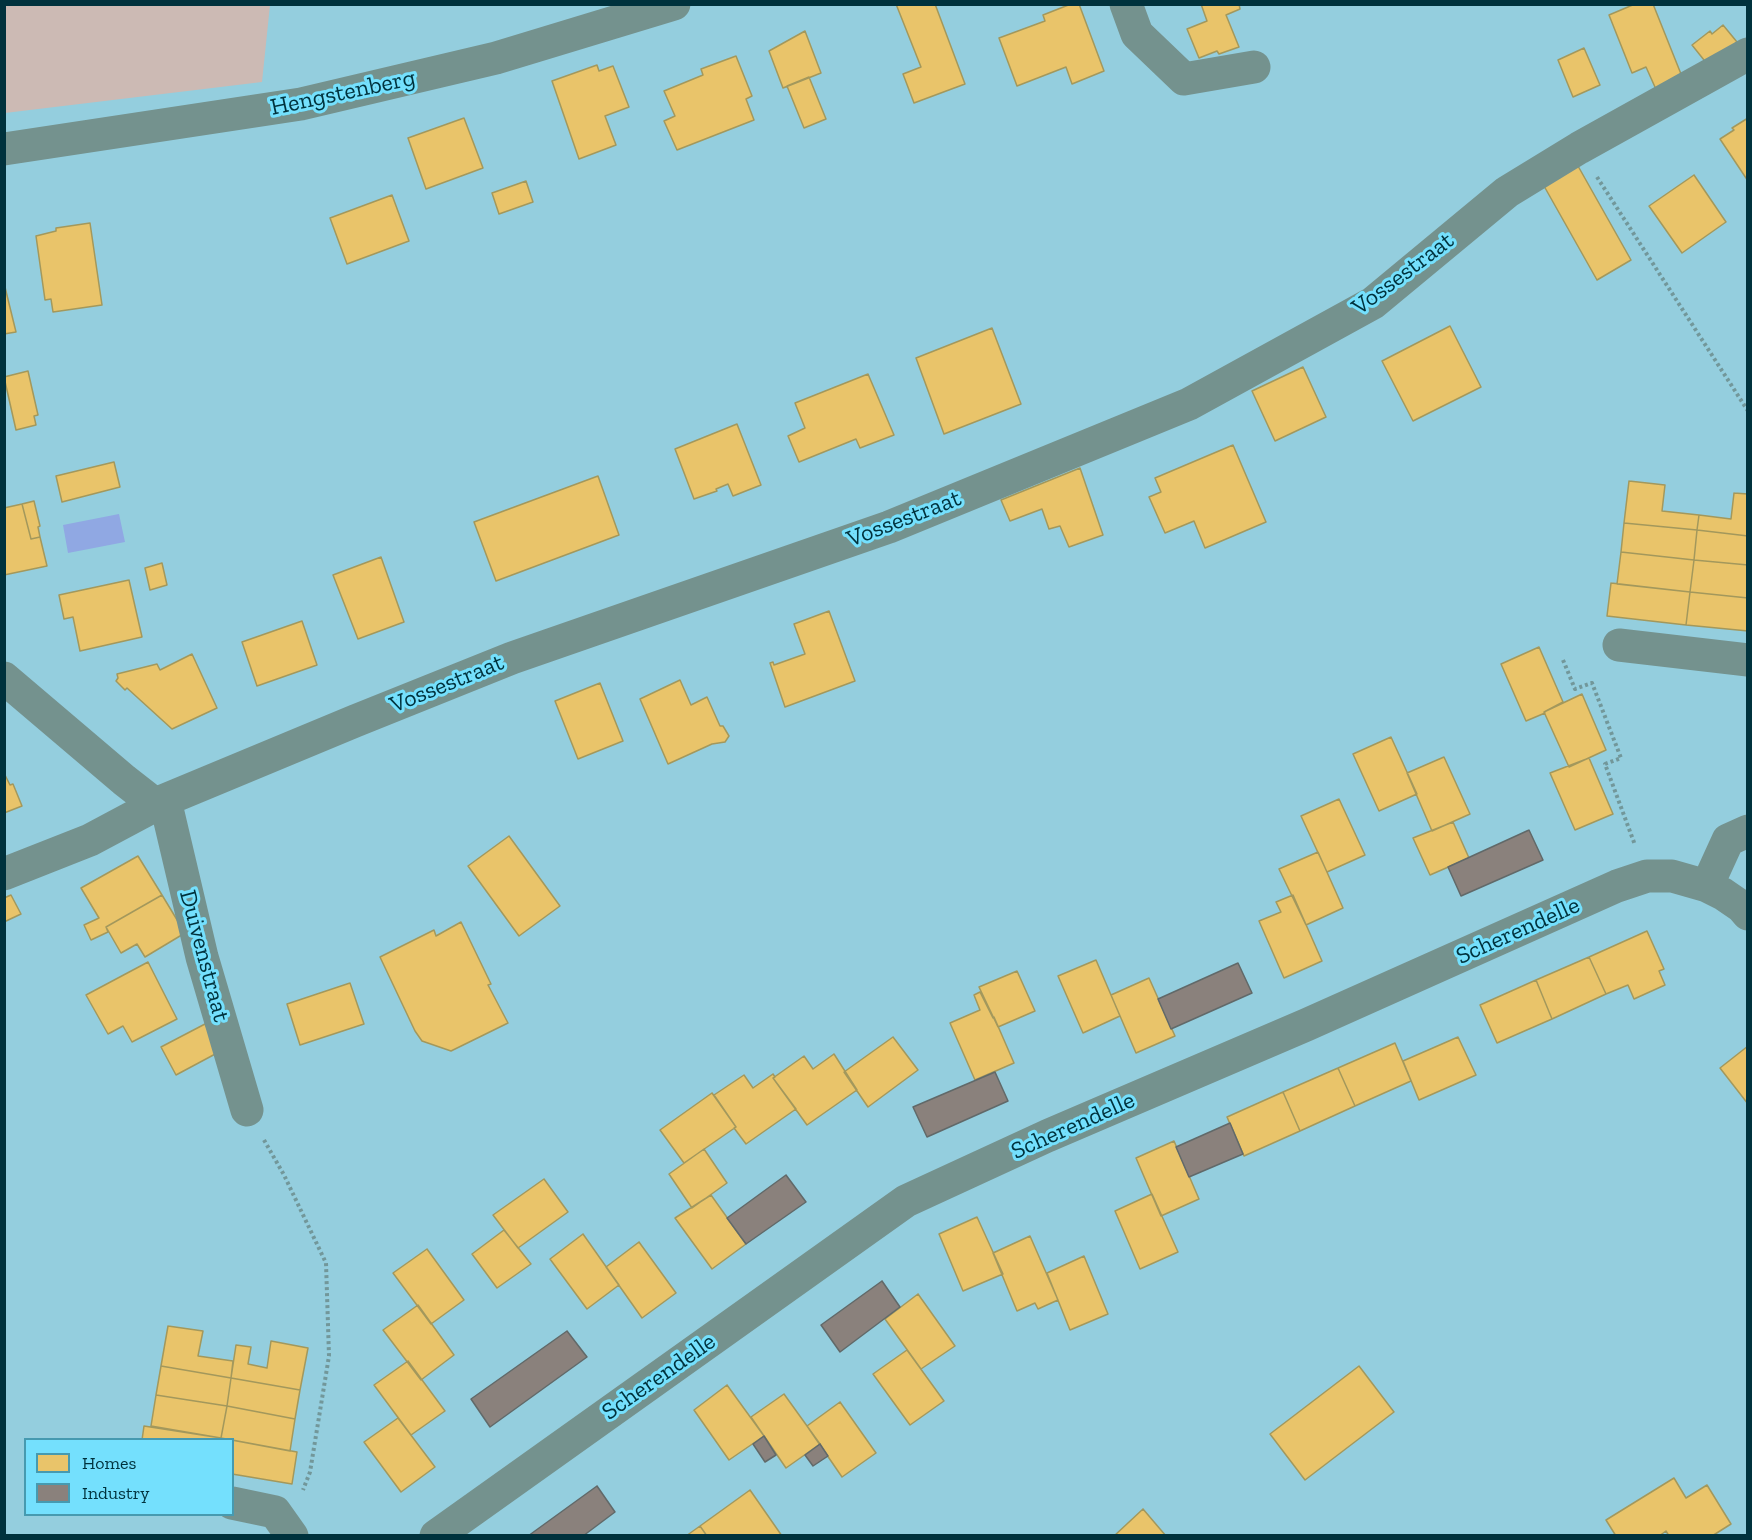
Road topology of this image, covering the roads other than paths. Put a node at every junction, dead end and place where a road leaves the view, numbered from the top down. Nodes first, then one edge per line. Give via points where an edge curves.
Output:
1 (674, 4) edge
2 (1126, 4) edge
3 (1748, 54) edge
4 (1254, 67) dead end
5 (4, 149) edge
6 (1619, 645) dead end
7 (1748, 660) edge
8 (4, 678) edge
9 (160, 803) junction
10 (1748, 831) edge
11 (4, 874) edge
12 (1707, 886) junction
13 (1748, 914) edge
14 (247, 1110) road end
15 (234, 1503) edge
16 (290, 1533) edge
17 (436, 1536) edge

1 - 5 street, Hengstenberg via 496,58 301,105
2 - 4 street via 1137,34 1184,79
3 - 9 street, Vossestraat via 1507,192 1373,303 1189,404 889,528 512,658
6 - 7 street
8 - 9 street via 124,780
9 - 11 street, Vossestraat via 90,840
9 - 14 street, Duivenstraat
10 - 12 street via 1728,840
12 - 13 street, Scherendelle
12 - 17 street, Scherendelle via 1672,876 1647,876 1617,886 906,1201
15 - 16 street via 275,1512

